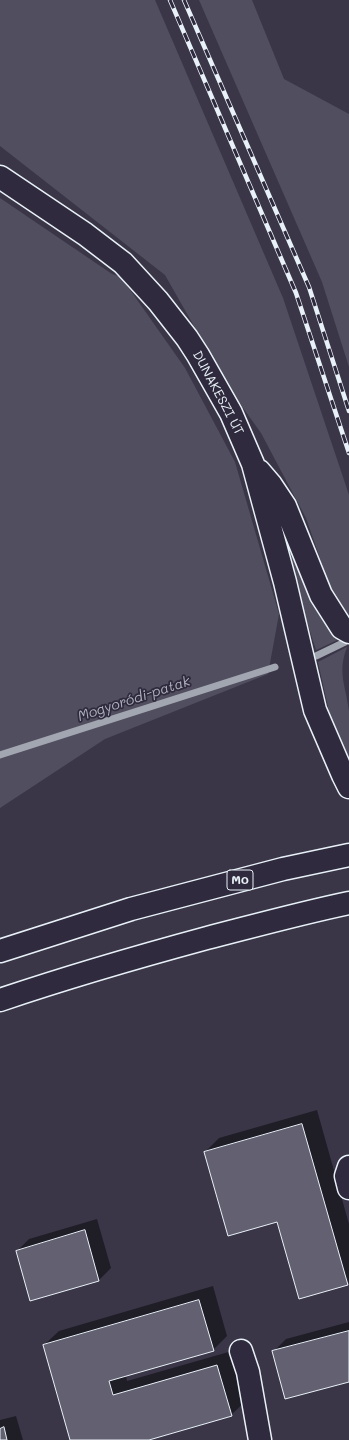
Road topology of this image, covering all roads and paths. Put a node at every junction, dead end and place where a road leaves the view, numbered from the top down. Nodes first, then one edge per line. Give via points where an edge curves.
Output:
1 (0, 177) edge
2 (253, 464) junction
3 (349, 632) edge
4 (349, 787) edge
5 (349, 855) edge
6 (349, 903) edge
7 (0, 951) edge
8 (0, 1000) edge
9 (349, 1167) edge
10 (349, 1188) edge
11 (241, 1351) dead end
12 (260, 1440) edge

1 - 2 main road, DUNAKESZI ÚT via 123,263 158,300 198,355 231,413
2 - 3 main road via 285,506 321,595 342,628
2 - 4 main road, DUNAKESZI ÚT via 285,582 314,710
5 - 7 main road, M0 via 284,869 131,909
6 - 8 main road via 152,953
9 - 10 main road via 346,1176
11 - 12 main road via 248,1372

